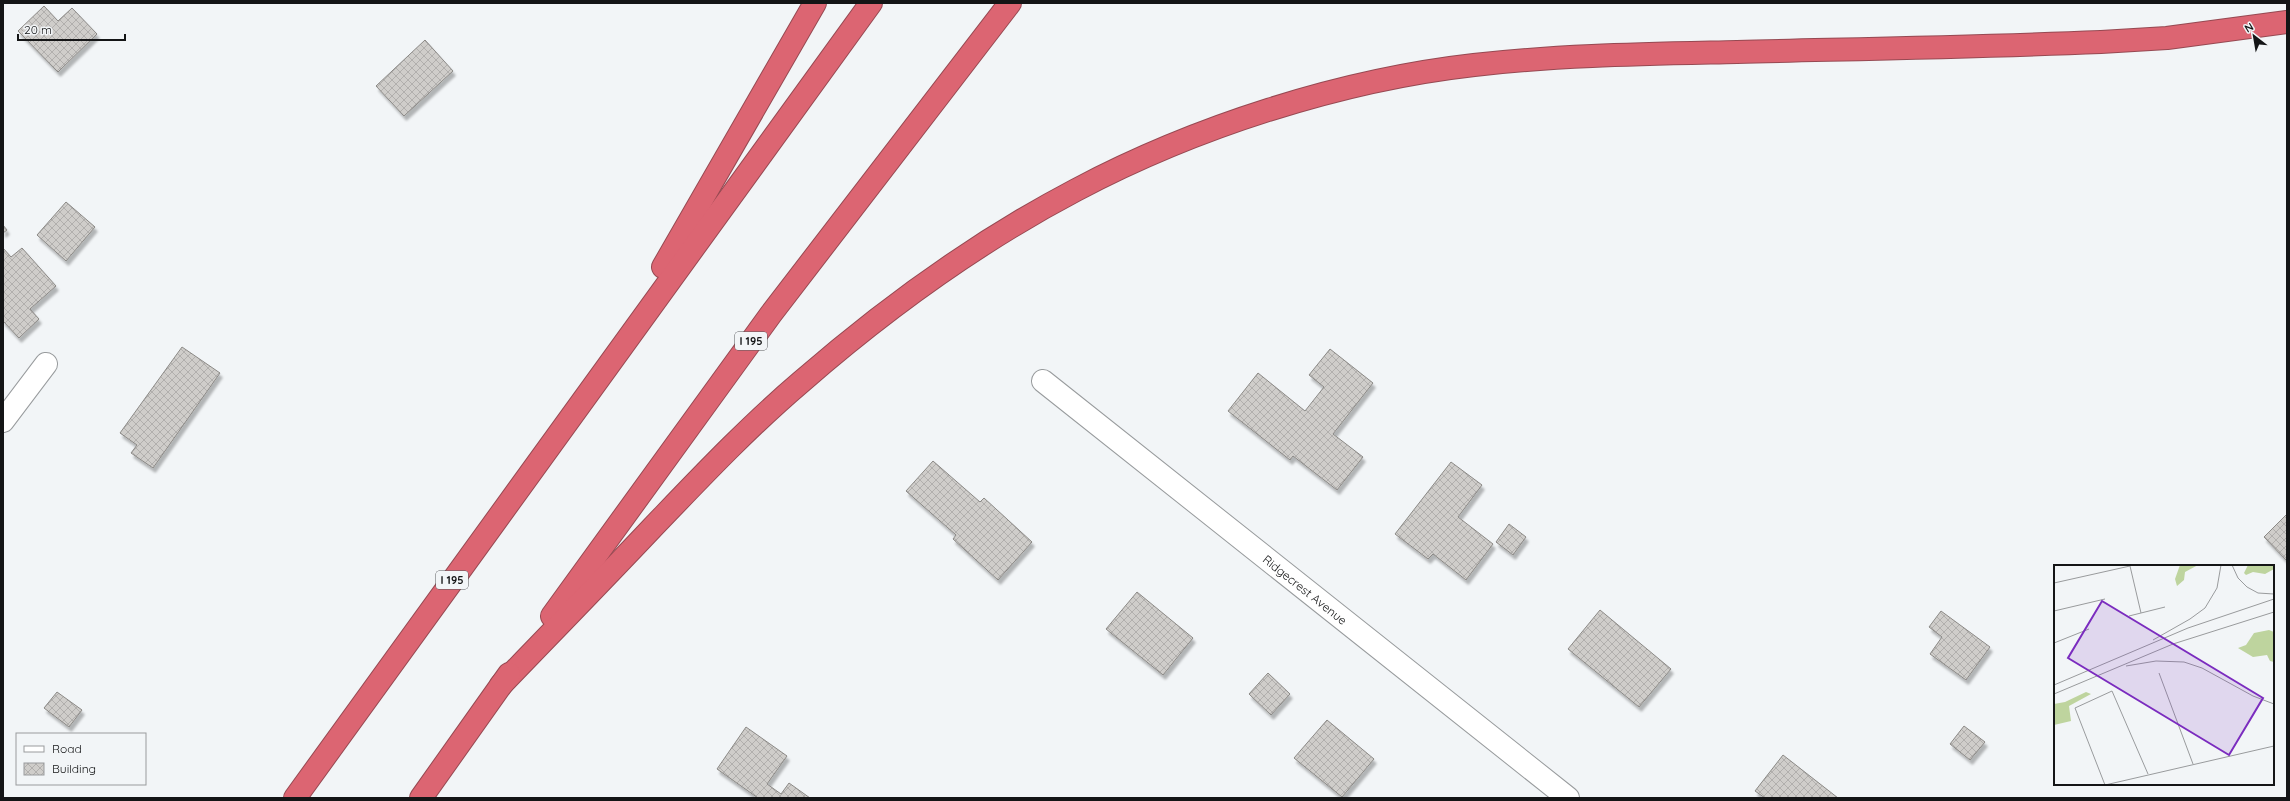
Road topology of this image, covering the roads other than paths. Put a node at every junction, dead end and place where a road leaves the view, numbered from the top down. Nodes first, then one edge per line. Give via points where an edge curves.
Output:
1 (815, 3) edge
2 (870, 3) edge
3 (1010, 3) edge
4 (2287, 22) edge
5 (609, 362) junction
6 (46, 364) dead end
7 (1043, 381) dead end
8 (3, 421) edge
9 (501, 685) junction
10 (295, 798) edge
11 (421, 798) edge
12 (1568, 798) edge

1 - 5 highway
2 - 5 highway, I 195
3 - 9 highway, I 195 via 771,314
4 - 9 highway via 2167,38 2101,42 1625,55 1484,64 1390,79 1321,95 1238,120 1155,153 1078,188 1005,230 934,276 866,328 799,384 721,456
5 - 10 highway, I 195
6 - 8 street
7 - 12 street, Ridgecrest Avenue
9 - 11 highway, I 195

